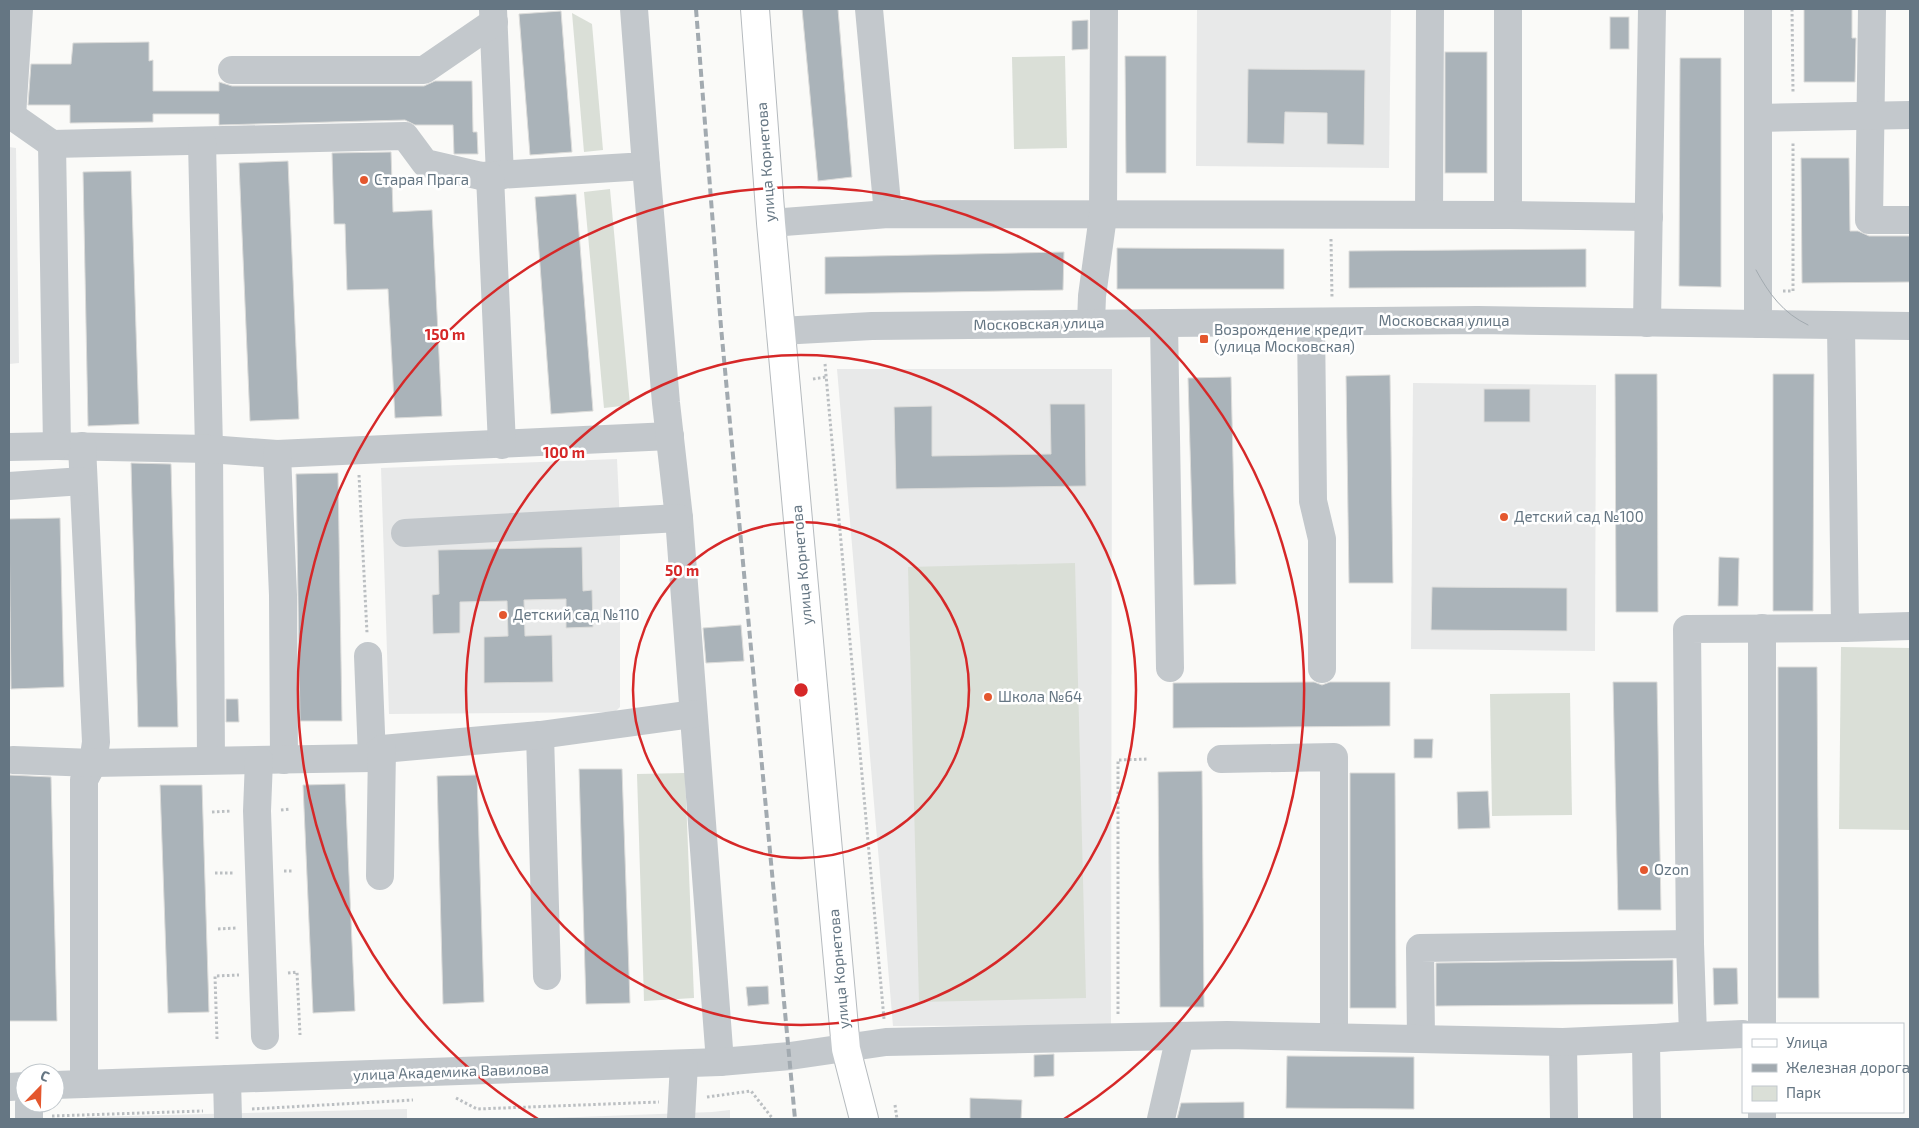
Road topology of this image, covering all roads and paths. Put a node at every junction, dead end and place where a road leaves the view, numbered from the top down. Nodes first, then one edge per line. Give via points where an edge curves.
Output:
1 (19, 9) edge
2 (634, 9) edge
3 (755, 9) edge
4 (869, 9) edge
5 (1104, 9) edge
6 (1430, 9) edge
7 (1508, 9) edge
8 (1652, 9) edge
9 (1758, 9) edge
10 (1792, 9) edge
11 (1872, 9) edge
12 (493, 15) edge
13 (232, 70) dead end
14 (1910, 115) edge
15 (10, 116) edge
16 (1871, 116) junction
17 (1758, 118) junction
18 (1793, 119) junction
19 (202, 142) junction
20 (52, 144) junction
21 (646, 166) junction
22 (495, 176) junction
23 (888, 214) junction
24 (1429, 214) junction
25 (1508, 214) junction
26 (1103, 216) junction
27 (1331, 216) junction
28 (1649, 217) junction
29 (1910, 220) edge
30 (771, 223) junction
31 (1793, 291) dead end
32 (1321, 322) junction
33 (1091, 323) junction
34 (1164, 323) junction
35 (1646, 323) junction
36 (1758, 324) junction
37 (1841, 326) junction
38 (1910, 326) edge
39 (780, 330) junction
40 (825, 364) dead end
41 (826, 377) junction
42 (814, 379) dead end
43 (670, 436) junction
44 (502, 445) junction
45 (70, 446) junction
46 (9, 447) edge
47 (209, 449) junction
48 (358, 452) junction
49 (277, 454) junction
50 (83, 481) junction
51 (9, 486) edge
52 (679, 518) junction
53 (405, 533) dead end
54 (1910, 626) edge
55 (1762, 628) junction
56 (1845, 628) junction
57 (368, 656) joint
58 (1170, 668) dead end
59 (1322, 669) dead end
60 (693, 714) junction
61 (540, 734) junction
62 (377, 754) junction
63 (1148, 759) dead end
64 (1221, 759) dead end
65 (13, 760) dead end
66 (211, 760) junction
67 (272, 760) junction
68 (93, 763) junction
69 (380, 876) dead end
70 (1690, 944) junction
71 (297, 972) dead end
72 (215, 976) dead end
73 (547, 976) dead end
74 (1762, 1023) edge
75 (1742, 1034) edge
76 (300, 1035) dead end
77 (1694, 1035) junction
78 (264, 1036) dead end
79 (1118, 1036) junction
80 (1180, 1036) junction
81 (1334, 1036) junction
82 (217, 1039) dead end
83 (1421, 1039) junction
84 (1646, 1039) junction
85 (886, 1042) junction
86 (1562, 1042) junction
87 (846, 1049) junction
88 (720, 1062) junction
89 (684, 1064) junction
90 (226, 1079) junction
91 (84, 1084) junction
92 (65, 1085) edge
93 (450, 1098) dead end
94 (421, 1099) dead end
95 (895, 1104) dead end
96 (681, 1110) edge
97 (29, 1113) edge
98 (228, 1115) edge
99 (773, 1119) edge
100 (864, 1119) edge
101 (897, 1119) edge
102 (1161, 1119) edge
103 (1564, 1119) edge
104 (1647, 1119) edge

1 - 15 street
2 - 21 street
3 - 30 main road, улица Корнетова
4 - 23 street
5 - 26 street
6 - 24 street
7 - 25 street
8 - 28 street
9 - 17 street
10 - 18 path
11 - 16 street
12 - 13 street via 424,70
12 - 22 street
14 - 16 street
15 - 20 street
16 - 18 street
16 - 29 street via 1869,220
17 - 18 street
17 - 36 street
18 - 31 path
19 - 20 street
19 - 22 street via 405,136 425,164
19 - 47 street
20 - 45 street
21 - 22 street
21 - 43 street
22 - 44 street
23 - 26 street
23 - 30 street
24 - 25 street
24 - 27 street
25 - 28 street
26 - 27 street
26 - 33 street
27 - 32 path
28 - 35 street
30 - 39 main road, улица Корнетова
32 - 34 street, Московская улица
32 - 35 street, Московская улица
32 - 59 street via 1313,501 1322,539
33 - 34 street, Московская улица
33 - 39 street, Московская улица
34 - 58 street
35 - 36 street, Московская улица
36 - 37 street, Московская улица
37 - 38 street, Московская улица
37 - 56 street
39 - 87 main road, улица Корнетова
40 - 41 path
41 - 42 path
41 - 85 path
43 - 44 street
43 - 52 street
44 - 48 street
45 - 46 street
45 - 47 street
45 - 50 street
47 - 49 street
47 - 66 street
48 - 49 street
48 - 57 path
49 - 67 street via 283,595
50 - 51 street
50 - 68 street via 96,742
52 - 53 street
52 - 60 street
54 - 56 street
55 - 56 street
55 - 70 street via 1687,629
55 - 74 street
57 - 62 street
60 - 61 street
60 - 88 street
61 - 62 street
61 - 73 street
62 - 67 street
62 - 69 street
63 - 79 path via 1118,760
64 - 81 street via 1334,757
65 - 68 street
66 - 67 street
66 - 68 street
67 - 78 street via 257,811
68 - 91 street via 84,780
70 - 77 street
70 - 83 street via 1420,948
71 - 76 path
72 - 82 path
75 - 77 street, улица Академика Вавилова
77 - 84 street, улица Академика Вавилова
79 - 80 street, улица Академика Вавилова
79 - 85 street, улица Академика Вавилова
80 - 81 street, улица Академика Вавилова
80 - 102 street
81 - 83 street, улица Академика Вавилова
83 - 86 street, улица Академика Вавилова
84 - 86 street, улица Академика Вавилова
84 - 104 street
85 - 87 street, улица Академика Вавилова
86 - 103 street
87 - 88 street, улица Академика Вавилова
87 - 100 main road, улица Корнетова
88 - 89 street, улица Академика Вавилова
89 - 90 street, улица Академика Вавилова
89 - 96 street
90 - 91 street, улица Академика Вавилова
90 - 98 street
91 - 92 street, улица Академика Вавилова
93 - 96 path via 459,1098 477,1109
94 - 98 path
95 - 101 path
96 - 99 path via 751,1091
97 - 98 path

